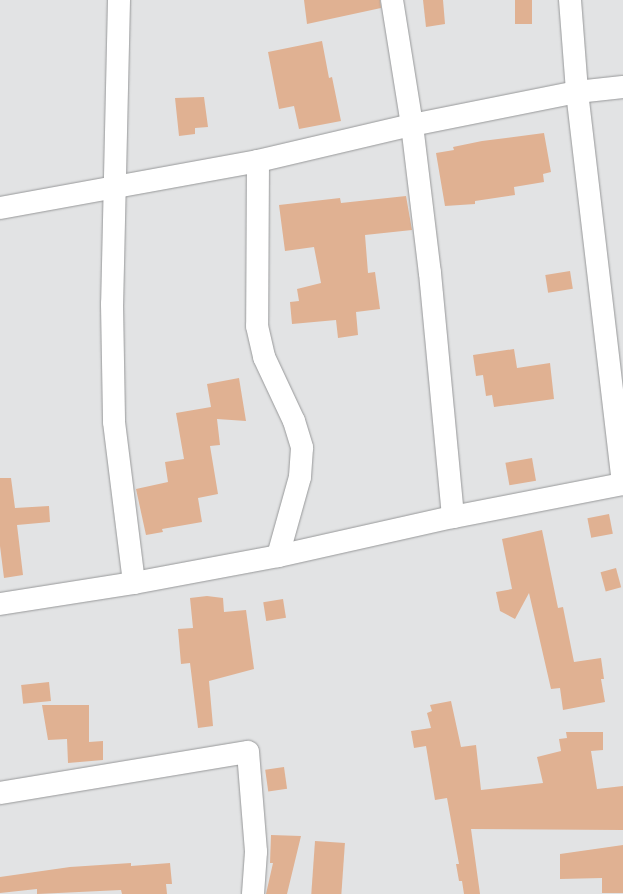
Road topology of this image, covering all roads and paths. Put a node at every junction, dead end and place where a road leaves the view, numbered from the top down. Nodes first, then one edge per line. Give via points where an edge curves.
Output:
1 (119, 0) edge
2 (392, 0) edge
3 (570, 0) edge
4 (623, 87) edge
5 (577, 92) junction
6 (412, 125) junction
7 (258, 161) junction
8 (115, 186) junction
9 (0, 208) edge
10 (623, 484) edge
11 (452, 517) junction
12 (278, 556) junction
13 (134, 583) junction
14 (0, 604) edge
15 (0, 793) edge
16 (252, 894) edge

1 - 8 street
2 - 6 street
3 - 5 street
4 - 5 street
5 - 6 street
5 - 10 street
6 - 7 street
6 - 11 street via 430,273
7 - 8 street
7 - 12 street via 257,326 264,357 294,421 302,448 300,477
8 - 9 street
8 - 13 street via 112,304 114,422
10 - 11 street
11 - 12 street
12 - 13 street
13 - 14 street
15 - 16 street via 248,752 256,852

